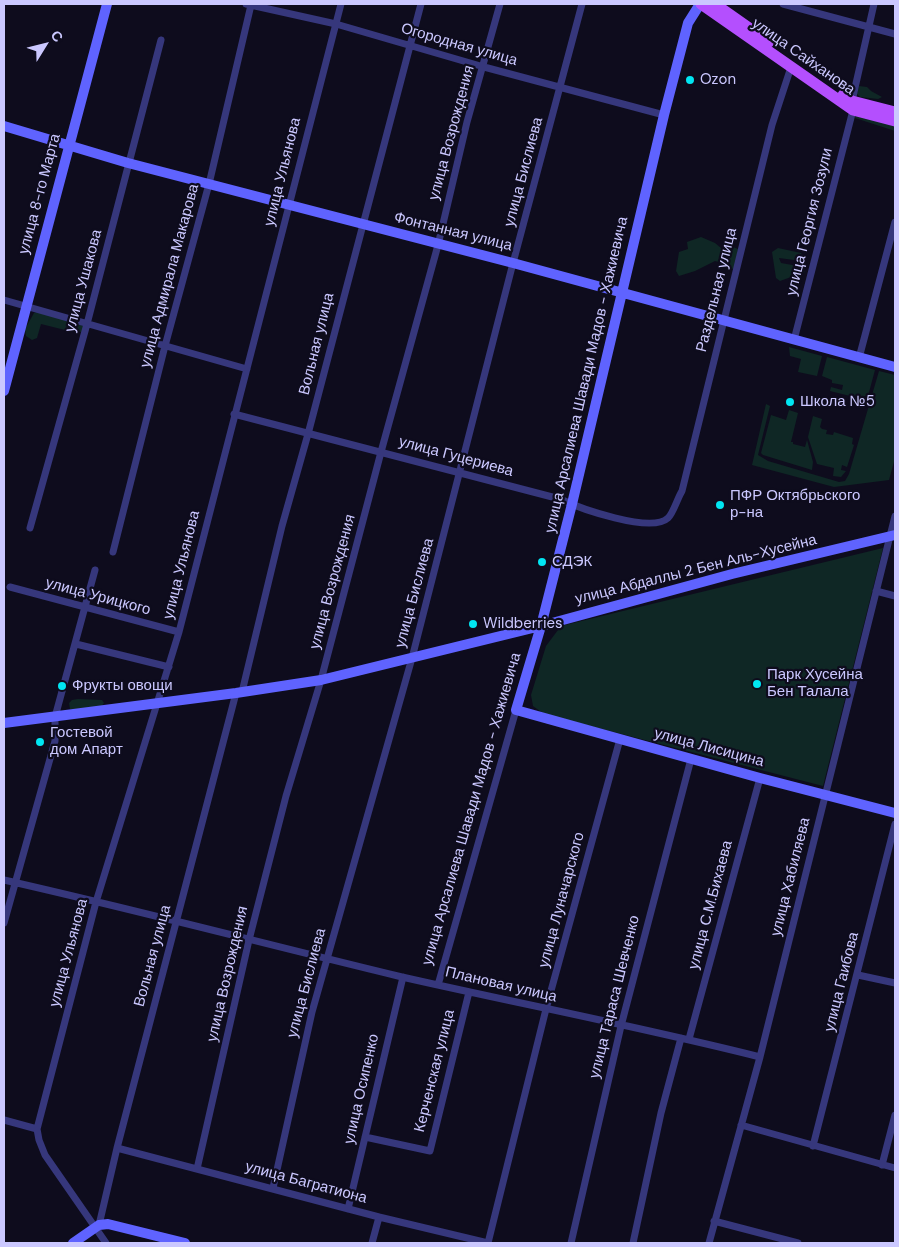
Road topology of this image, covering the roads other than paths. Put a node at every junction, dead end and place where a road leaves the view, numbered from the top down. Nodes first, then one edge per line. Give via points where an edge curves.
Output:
1 (107, 4) edge
2 (341, 4) edge
3 (421, 4) edge
4 (500, 4) edge
5 (582, 4) edge
6 (700, 4) edge
7 (715, 4) edge
8 (783, 4) edge
9 (874, 4) edge
10 (249, 5) edge
11 (336, 24) junction
12 (868, 27) junction
13 (895, 34) edge
14 (161, 40) dead end
15 (410, 46) junction
16 (484, 66) junction
17 (791, 67) junction
18 (561, 87) junction
19 (853, 106) junction
20 (895, 112) edge
21 (664, 115) junction
22 (895, 120) edge
23 (4, 126) edge
24 (69, 145) junction
25 (128, 163) junction
26 (209, 184) junction
27 (289, 205) junction
28 (895, 222) edge
29 (362, 224) junction
30 (438, 245) junction
31 (513, 263) junction
32 (622, 293) junction
33 (4, 300) edge
34 (26, 306) junction
35 (724, 320) junction
36 (87, 324) junction
37 (794, 340) junction
38 (165, 346) junction
39 (858, 358) junction
40 (895, 367) edge
41 (247, 369) junction
42 (4, 391) edge
43 (234, 414) junction
44 (308, 434) junction
45 (381, 452) junction
46 (460, 474) junction
47 (572, 504) junction
48 (895, 516) edge
49 (668, 518) joint
50 (30, 528) dead end
51 (893, 536) edge
52 (113, 552) dead end
53 (95, 570) dead end
54 (10, 587) dead end
55 (876, 592) junction
56 (895, 596) edge
57 (85, 608) junction
58 (541, 626) junction
59 (179, 632) junction
60 (76, 644) junction
61 (412, 658) junction
62 (169, 667) junction
63 (321, 680) junction
64 (239, 693) junction
65 (158, 703) junction
66 (516, 710) junction
67 (55, 716) junction
68 (4, 723) edge
69 (620, 739) junction
70 (692, 759) junction
71 (760, 778) junction
72 (826, 795) junction
73 (895, 813) edge
74 (895, 824) edge
75 (4, 880) edge
76 (14, 882) junction
77 (96, 902) junction
78 (176, 922) junction
79 (4, 923) edge
80 (249, 940) junction
81 (328, 959) junction
82 (858, 975) junction
83 (403, 977) junction
84 (895, 983) edge
85 (438, 985) junction
86 (469, 992) junction
87 (546, 1009) junction
88 (621, 1026) junction
89 (681, 1038) junction
90 (689, 1039) junction
91 (760, 1057) junction
92 (895, 1115) edge
93 (4, 1120) edge
94 (741, 1125) junction
95 (37, 1129) junction
96 (365, 1137) junction
97 (813, 1146) junction
98 (117, 1148) junction
99 (882, 1165) junction
100 (197, 1168) junction
101 (895, 1168) edge
102 (273, 1188) junction
103 (348, 1208) junction
104 (379, 1217) junction
105 (714, 1221) junction
106 (97, 1227) junction
107 (73, 1243) edge
108 (106, 1243) edge
109 (185, 1243) edge
110 (372, 1243) edge
111 (488, 1243) edge
112 (570, 1243) edge
113 (633, 1243) edge
114 (709, 1243) edge
115 (798, 1243) edge

1 - 24 street, улица 8-го Марта
2 - 11 street, улица Ульянова
3 - 15 street, Вольная улица
4 - 16 street, улица Возрождения
5 - 18 street, улица Бислиева
6 - 17 main road, улица Сайханова
6 - 21 street, улица Арсалиева Шавади Мадов - Хажиевича via 688,23
7 - 19 main road, улица Сайханова
8 - 12 street
9 - 12 street, улица Георгия Зозули
10 - 11 street, Огородная улица
10 - 26 street, улица Адмирала Макарова
11 - 15 street, Огородная улица
11 - 27 street, улица Ульянова
12 - 13 street
12 - 19 street, улица Георгия Зозули
14 - 25 street, улица Ушакова
15 - 16 street, Огородная улица
15 - 29 street, Вольная улица
16 - 18 street, Огородная улица
16 - 30 street, улица Возрождения via 467,122
17 - 19 main road, улица Сайханова
17 - 35 street, Раздельная улица via 772,125
18 - 21 street, Огородная улица
18 - 31 street, улица Бислиева
19 - 20 main road, улица Сайханова
19 - 22 main road, улица Сайханова
19 - 37 street, улица Георгия Зозули
21 - 32 street, улица Арсалиева Шавади Мадов - Хажиевича
23 - 24 street, Фонтанная улица
24 - 25 street, Фонтанная улица
24 - 34 street, улица 8-го Марта
25 - 26 street, Фонтанная улица
25 - 36 street, улица Ушакова
26 - 27 street, Фонтанная улица
26 - 38 street, улица Адмирала Макарова
27 - 29 street, Фонтанная улица
27 - 41 street, улица Ульянова
28 - 39 street
29 - 30 street, Фонтанная улица
29 - 44 street, Вольная улица
30 - 31 street, Фонтанная улица
30 - 45 street, улица Возрождения
31 - 32 street, Фонтанная улица
31 - 46 street, улица Бислиева
32 - 35 street, Фонтанная улица
32 - 47 street, улица Арсалиева Шавади Мадов - Хажиевича
33 - 34 street
34 - 36 street
34 - 42 street, улица 8-го Марта
35 - 37 street, Фонтанная улица
35 - 49 street, Раздельная улица via 682,491
36 - 38 street
36 - 50 street, улица Ушакова
37 - 39 street, Фонтанная улица
38 - 41 street
38 - 52 street, улица Адмирала Макарова
39 - 40 street, Фонтанная улица
41 - 43 street, улица Ульянова
43 - 44 street, улица Гуцериева
43 - 59 street, улица Ульянова
44 - 45 street, улица Гуцериева
44 - 64 street, Вольная улица
45 - 46 street, улица Гуцериева
45 - 63 street, улица Возрождения
46 - 47 street, улица Гуцериева
46 - 61 street, улица Бислиева
47 - 49 street, улица Гуцериева via 651,524
47 - 58 street, улица Арсалиева Шавади Мадов - Хажиевича
48 - 51 street, улица Хабиляева
51 - 55 street, улица Хабиляева
51 - 58 street, улица Абдаллы 2 Бен Аль-Хусейна via 732,574
53 - 57 street
54 - 57 street, улица Урицкого
55 - 56 street
55 - 72 street, улица Хабиляева
57 - 59 street, улица Урицкого
57 - 60 street
58 - 61 street, улица Абдаллы 2 Бен Аль-Хусейна
58 - 66 street, улица Арсалиева Шавади Мадов - Хажиевича
59 - 62 street, улица Ульянова
60 - 62 street
60 - 67 street
61 - 63 street, улица Абдаллы 2 Бен Аль-Хусейна
61 - 81 street, улица Бислиева
62 - 65 street, улица Ульянова
63 - 64 street, улица Абдаллы 2 Бен Аль-Хусейна
63 - 80 street, улица Возрождения via 286,796
64 - 65 street, улица Абдаллы 2 Бен Аль-Хусейна
64 - 78 street, Вольная улица
65 - 67 street, улица Абдаллы 2 Бен Аль-Хусейна
65 - 77 street, улица Ульянова
66 - 69 street, улица Лисицина
66 - 85 street, улица Арсалиева Шавади Мадов - Хажиевича
67 - 68 street, улица Абдаллы 2 Бен Аль-Хусейна
67 - 76 street via 55,741
69 - 70 street, улица Лисицина
69 - 87 street, улица Луначарского
70 - 71 street, улица Лисицина
70 - 88 street, улица Тараса Шевченко
71 - 72 street, улица Лисицина
71 - 90 street, улица С.М.Бихаева
72 - 73 street, улица Лисицина
72 - 91 street, улица Хабиляева
74 - 82 street, улица Гаибова
75 - 76 street, Плановая улица
76 - 77 street, Плановая улица
76 - 79 street
77 - 78 street, Плановая улица
77 - 95 street, улица Ульянова
78 - 80 street, Плановая улица
78 - 98 street, Вольная улица
80 - 81 street, Плановая улица
80 - 100 street, улица Возрождения
81 - 83 street, Плановая улица
81 - 102 street, улица Бислиева via 312,1012
82 - 84 street
82 - 97 street, улица Гаибова
83 - 85 street, Плановая улица
83 - 96 street, улица Осипенко
85 - 86 street, Плановая улица
86 - 87 street, Плановая улица
86 - 96 street, Керченская улица via 430,1151
87 - 88 street, Плановая улица
87 - 111 street, улица Луначарского
88 - 89 street, Плановая улица
88 - 112 street, улица Тараса Шевченко
89 - 90 street, Плановая улица
89 - 113 street
90 - 91 street, Плановая улица
91 - 94 street, улица Хабиляева
92 - 99 street
93 - 95 street
94 - 97 street
94 - 105 street, улица Хабиляева
95 - 106 street via 46,1155
96 - 103 street, улица Осипенко
97 - 99 street
98 - 100 street, улица Багратиона
98 - 106 street, Вольная улица
99 - 101 street
100 - 102 street, улица Багратиона
102 - 103 street, улица Багратиона
103 - 104 street, улица Багратиона
104 - 110 street
104 - 111 street, улица Багратиона
105 - 114 street, улица Хабиляева
105 - 115 street
106 - 107 street
106 - 108 street
106 - 109 street via 116,1224

